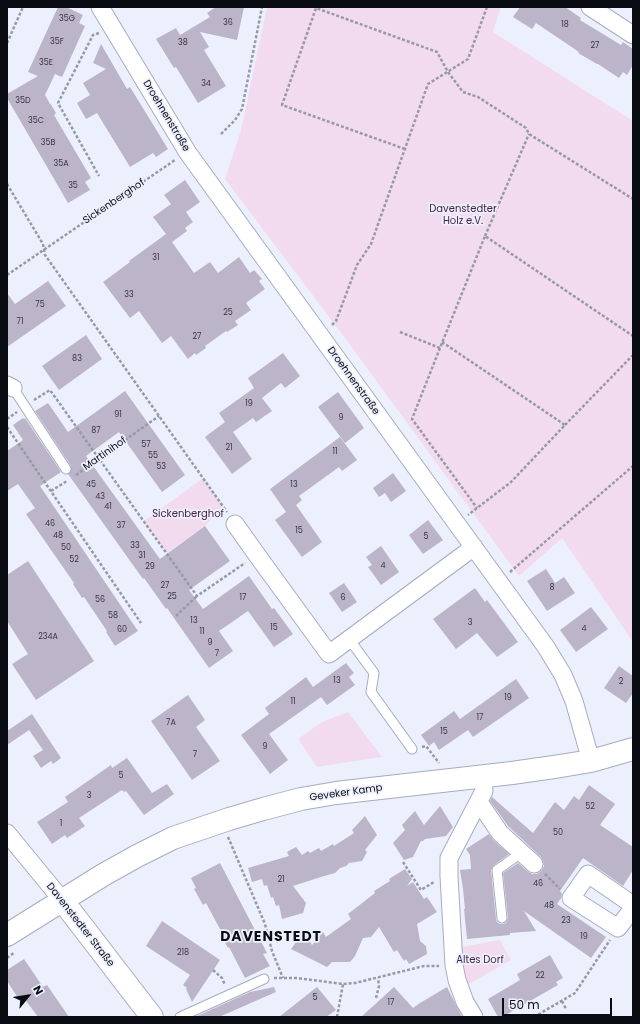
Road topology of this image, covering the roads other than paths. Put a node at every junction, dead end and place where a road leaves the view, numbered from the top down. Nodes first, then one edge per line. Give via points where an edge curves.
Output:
1 (100, 7) edge
2 (596, 8) edge
3 (633, 35) edge
4 (10, 387) edge
5 (66, 469) dead end
6 (235, 524) road end
7 (474, 547) junction
8 (349, 639) junction
9 (633, 748) edge
10 (412, 749) road end
11 (591, 761) junction
12 (483, 777) junction
13 (479, 802) junction
14 (7, 833) edge
15 (521, 853) junction
16 (534, 864) road end
17 (69, 896) junction
18 (633, 905) edge
19 (633, 908) edge
20 (502, 918) dead end
21 (7, 935) edge
22 (264, 979) road end
23 (152, 1017) edge
24 (180, 1017) edge
25 (474, 1017) edge

1 - 7 street, Droehnenstraße via 188,153
2 - 3 street
4 - 5 lane
6 - 8 street via 329,654
7 - 8 street
7 - 11 street, Droehnenstraße via 564,675
8 - 10 lane via 374,673 370,692
9 - 11 street, Geveker Kamp
11 - 12 street, Geveker Kamp
12 - 13 street via 484,791
12 - 17 street, Geveker Kamp via 336,793 263,809 173,838
13 - 15 street via 500,833
13 - 25 street via 448,858 454,965 465,1002
14 - 17 street, Davenstedter Straße
15 - 16 street
15 - 20 lane via 497,870
17 - 21 street, Geveker Kamp
17 - 23 street, Davenstedter Straße
18 - 19 street via 588,874 571,898 618,928
22 - 24 lane

